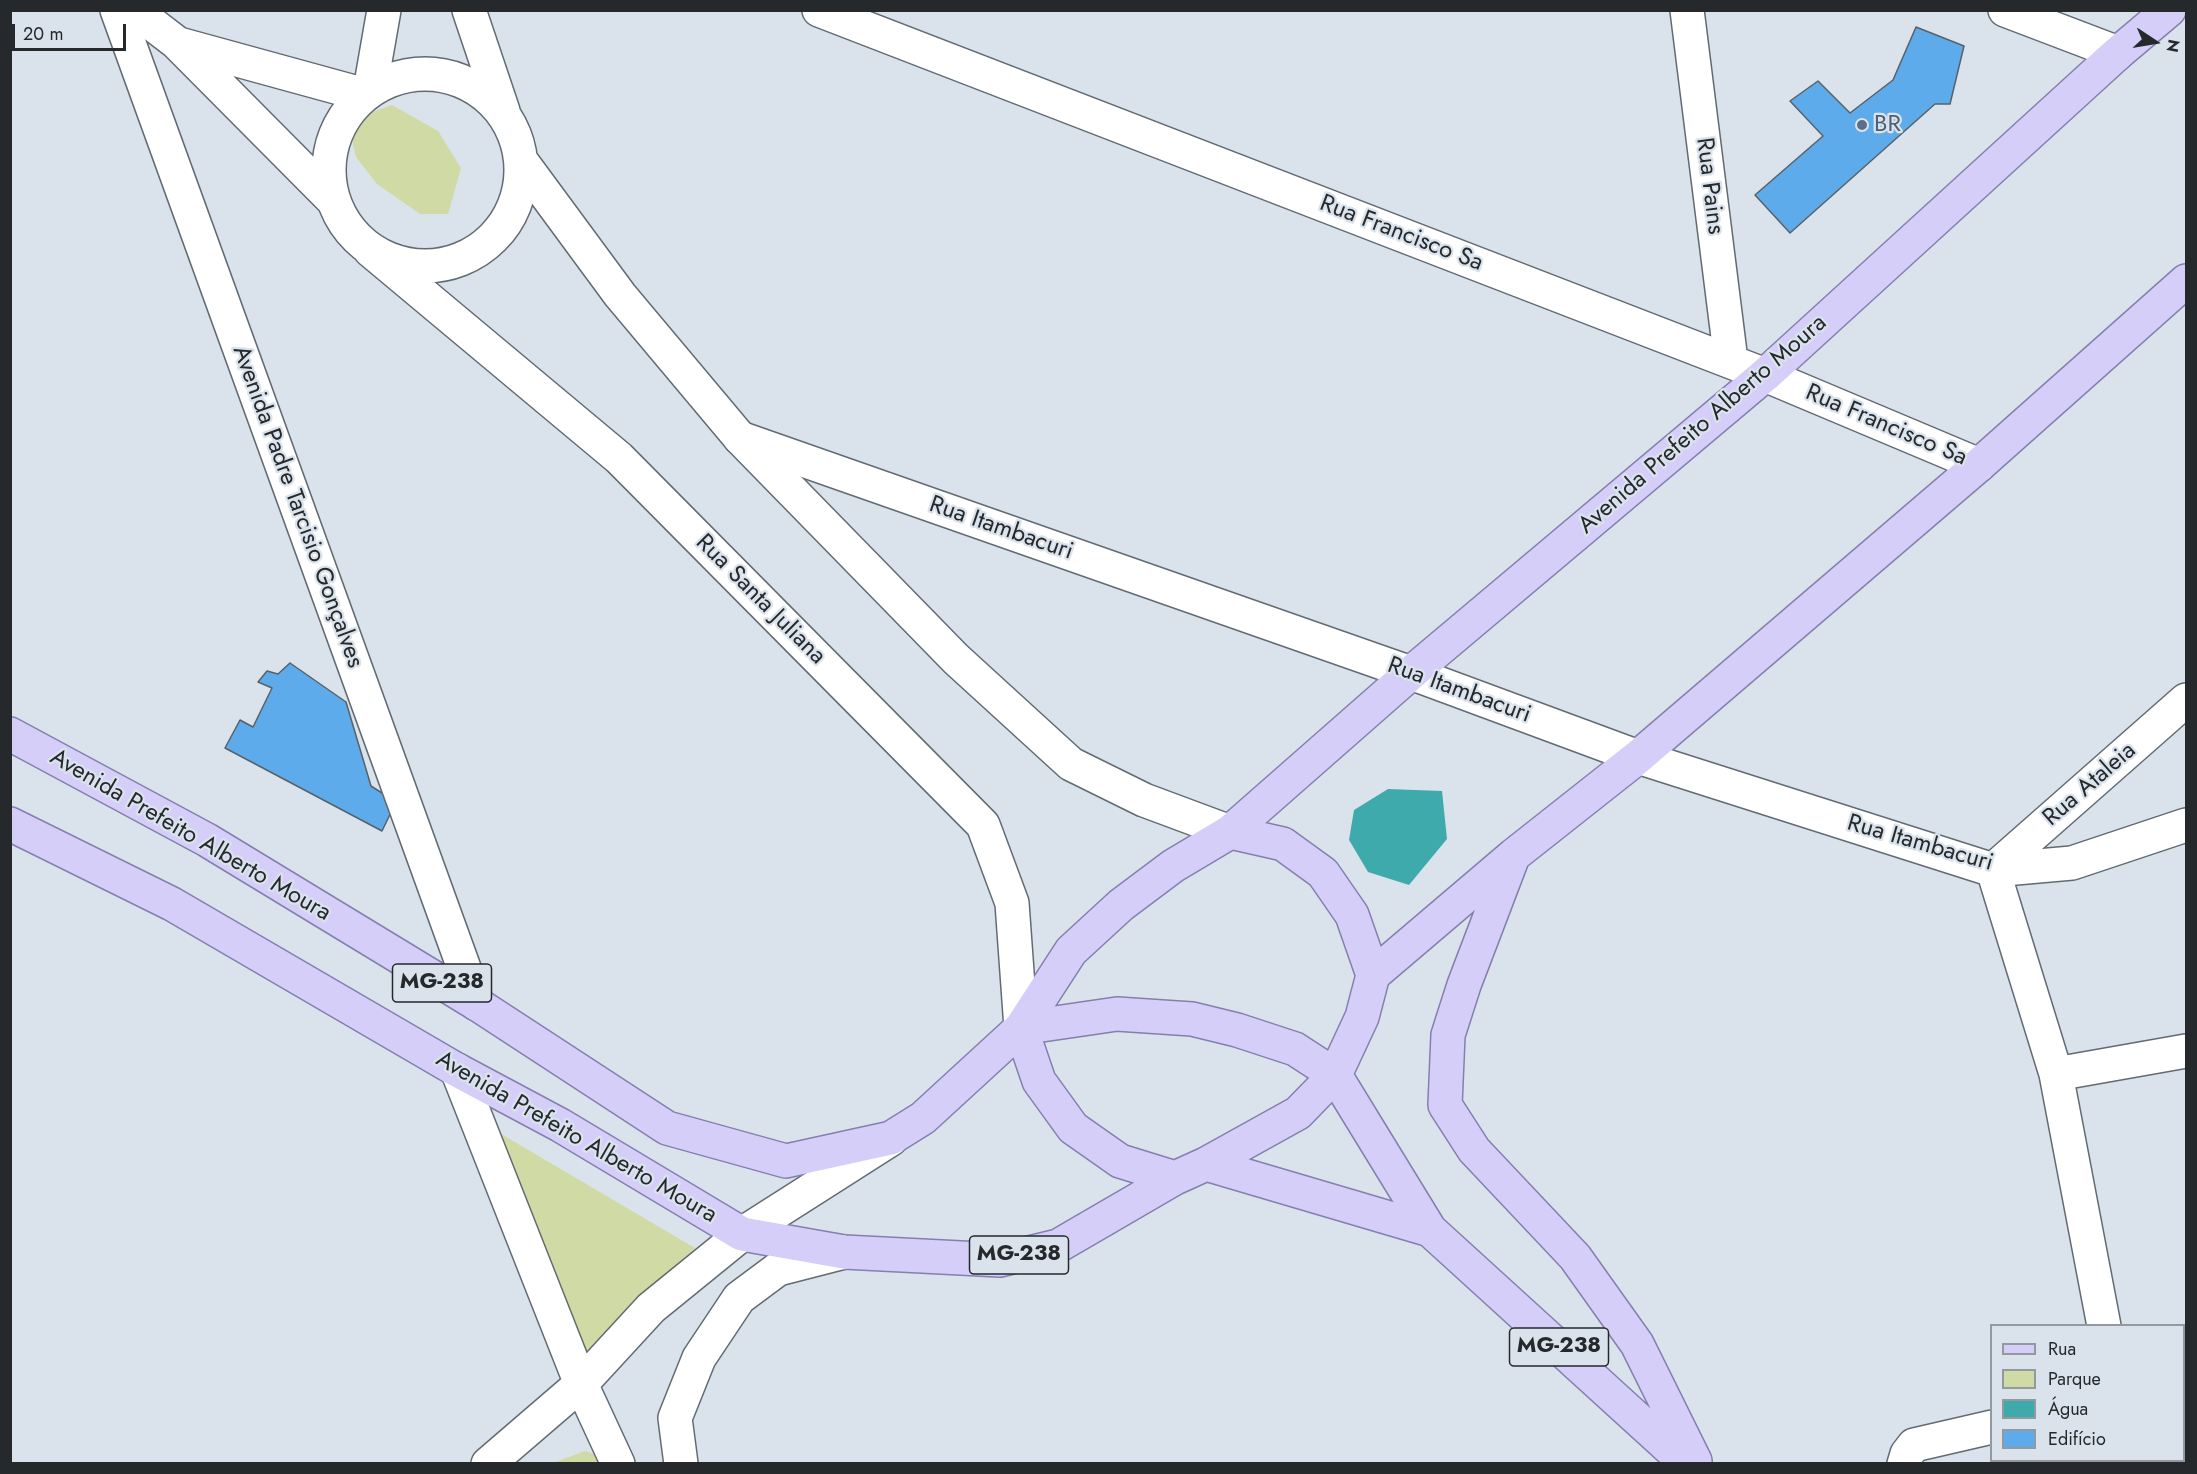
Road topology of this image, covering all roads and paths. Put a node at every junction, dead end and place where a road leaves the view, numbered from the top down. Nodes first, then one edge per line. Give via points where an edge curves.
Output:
1 (117, 10) edge
2 (134, 10) edge
3 (384, 10) edge
4 (469, 10) edge
5 (819, 10) edge
6 (1686, 10) edge
7 (2005, 10) edge
8 (2169, 10) edge
9 (177, 43) junction
10 (2118, 53) junction
11 (367, 93) junction
12 (503, 113) junction
13 (522, 162) junction
14 (334, 201) junction
15 (370, 250) junction
16 (2187, 281) edge
17 (1731, 361) junction
18 (1765, 375) junction
19 (740, 438) junction
20 (1979, 465) junction
21 (1412, 673) junction
22 (2187, 700) edge
23 (10, 734) edge
24 (1638, 757) junction
25 (10, 825) edge
26 (2187, 825) edge
27 (1230, 832) junction
28 (1514, 855) junction
29 (1993, 870) junction
30 (1373, 975) junction
31 (477, 1004) junction
32 (1021, 1028) junction
33 (2187, 1051) edge
34 (457, 1070) junction
35 (2056, 1074) junction
36 (1335, 1075) junction
37 (891, 1138) junction
38 (1206, 1164) junction
39 (1175, 1178) junction
40 (1430, 1230) junction
41 (742, 1234) junction
42 (844, 1252) junction
43 (2104, 1324) edge
44 (581, 1384) junction
45 (1990, 1427) edge
46 (488, 1464) edge
47 (618, 1464) edge
48 (681, 1464) edge
49 (1687, 1464) edge
50 (1696, 1464) edge
51 (1904, 1464) edge

1 - 31 street, Avenida Padre Tarcisio Gonçalves
2 - 9 street
3 - 11 street
4 - 12 street
5 - 17 street, Rua Francisco Sa
6 - 17 street, Rua Pains
7 - 10 street
8 - 10 main road, Avenida Prefeito Alberto Moura
9 - 11 street
9 - 14 street
10 - 18 main road, Avenida Prefeito Alberto Moura
11 - 12 street via 397,77 427,73 456,78 483,92
11 - 14 street via 347,112 333,140 328,171
12 - 13 street via 516,137
13 - 15 street via 519,193 507,222 486,245 459,261 429,268 397,263
13 - 19 street via 620,295
14 - 15 street via 348,229
15 - 32 street, Rua Santa Juliana via 619,458 983,825 1012,903
16 - 20 main road
17 - 18 street, Rua Francisco Sa
18 - 20 street, Rua Francisco Sa
18 - 21 main road, Avenida Prefeito Alberto Moura
19 - 21 street, Rua Itambacuri
19 - 27 street via 957,658 1071,764 1144,800
20 - 24 main road
21 - 24 street, Rua Itambacuri
21 - 27 main road, Avenida Prefeito Alberto Moura
22 - 29 street, Rua Ataleia
23 - 31 main road, Avenida Prefeito Alberto Moura / MG-238 via 207,840
24 - 28 main road
24 - 29 street, Rua Itambacuri
25 - 34 main road, Avenida Prefeito Alberto Moura / MG-238 via 172,904
26 - 29 street, Rua Itambacuri via 2072,862
27 - 30 main road via 1283,844 1323,873 1352,915
27 - 32 main road, Avenida Prefeito Alberto Moura via 1173,866 1120,905 1071,951
28 - 30 main road
28 - 50 main road via 1448,1035 1445,1105 1474,1150 1575,1257 1637,1344
29 - 35 street
30 - 36 main road, Avenida Prefeito Alberto Moura via 1362,1017
31 - 37 main road, Avenida Prefeito Alberto Moura / MG-238 via 667,1128 786,1161
32 - 36 main road via 1117,1014 1192,1019 1295,1049
32 - 37 main road, Avenida Prefeito Alberto Moura / MG-238 via 923,1118
32 - 39 main road via 1038,1081 1073,1128 1120,1161
33 - 35 street
34 - 41 main road, Avenida Prefeito Alberto Moura / MG-238 via 560,1125
34 - 44 street
35 - 43 street
36 - 38 main road, Avenida Prefeito Alberto Moura via 1298,1113
36 - 40 main road, MG-238
37 - 41 street
38 - 39 main road, Avenida Prefeito Alberto Moura
38 - 40 main road, MG-238
39 - 42 main road, Avenida Prefeito Alberto Moura / MG-238 via 1058,1246 1000,1260
40 - 49 main road, MG-238
41 - 42 main road, Avenida Prefeito Alberto Moura / MG-238
41 - 44 street via 651,1308
42 - 48 street via 778,1269 739,1298 699,1358 675,1418
44 - 46 street
44 - 47 street
45 - 51 street via 1914,1445

